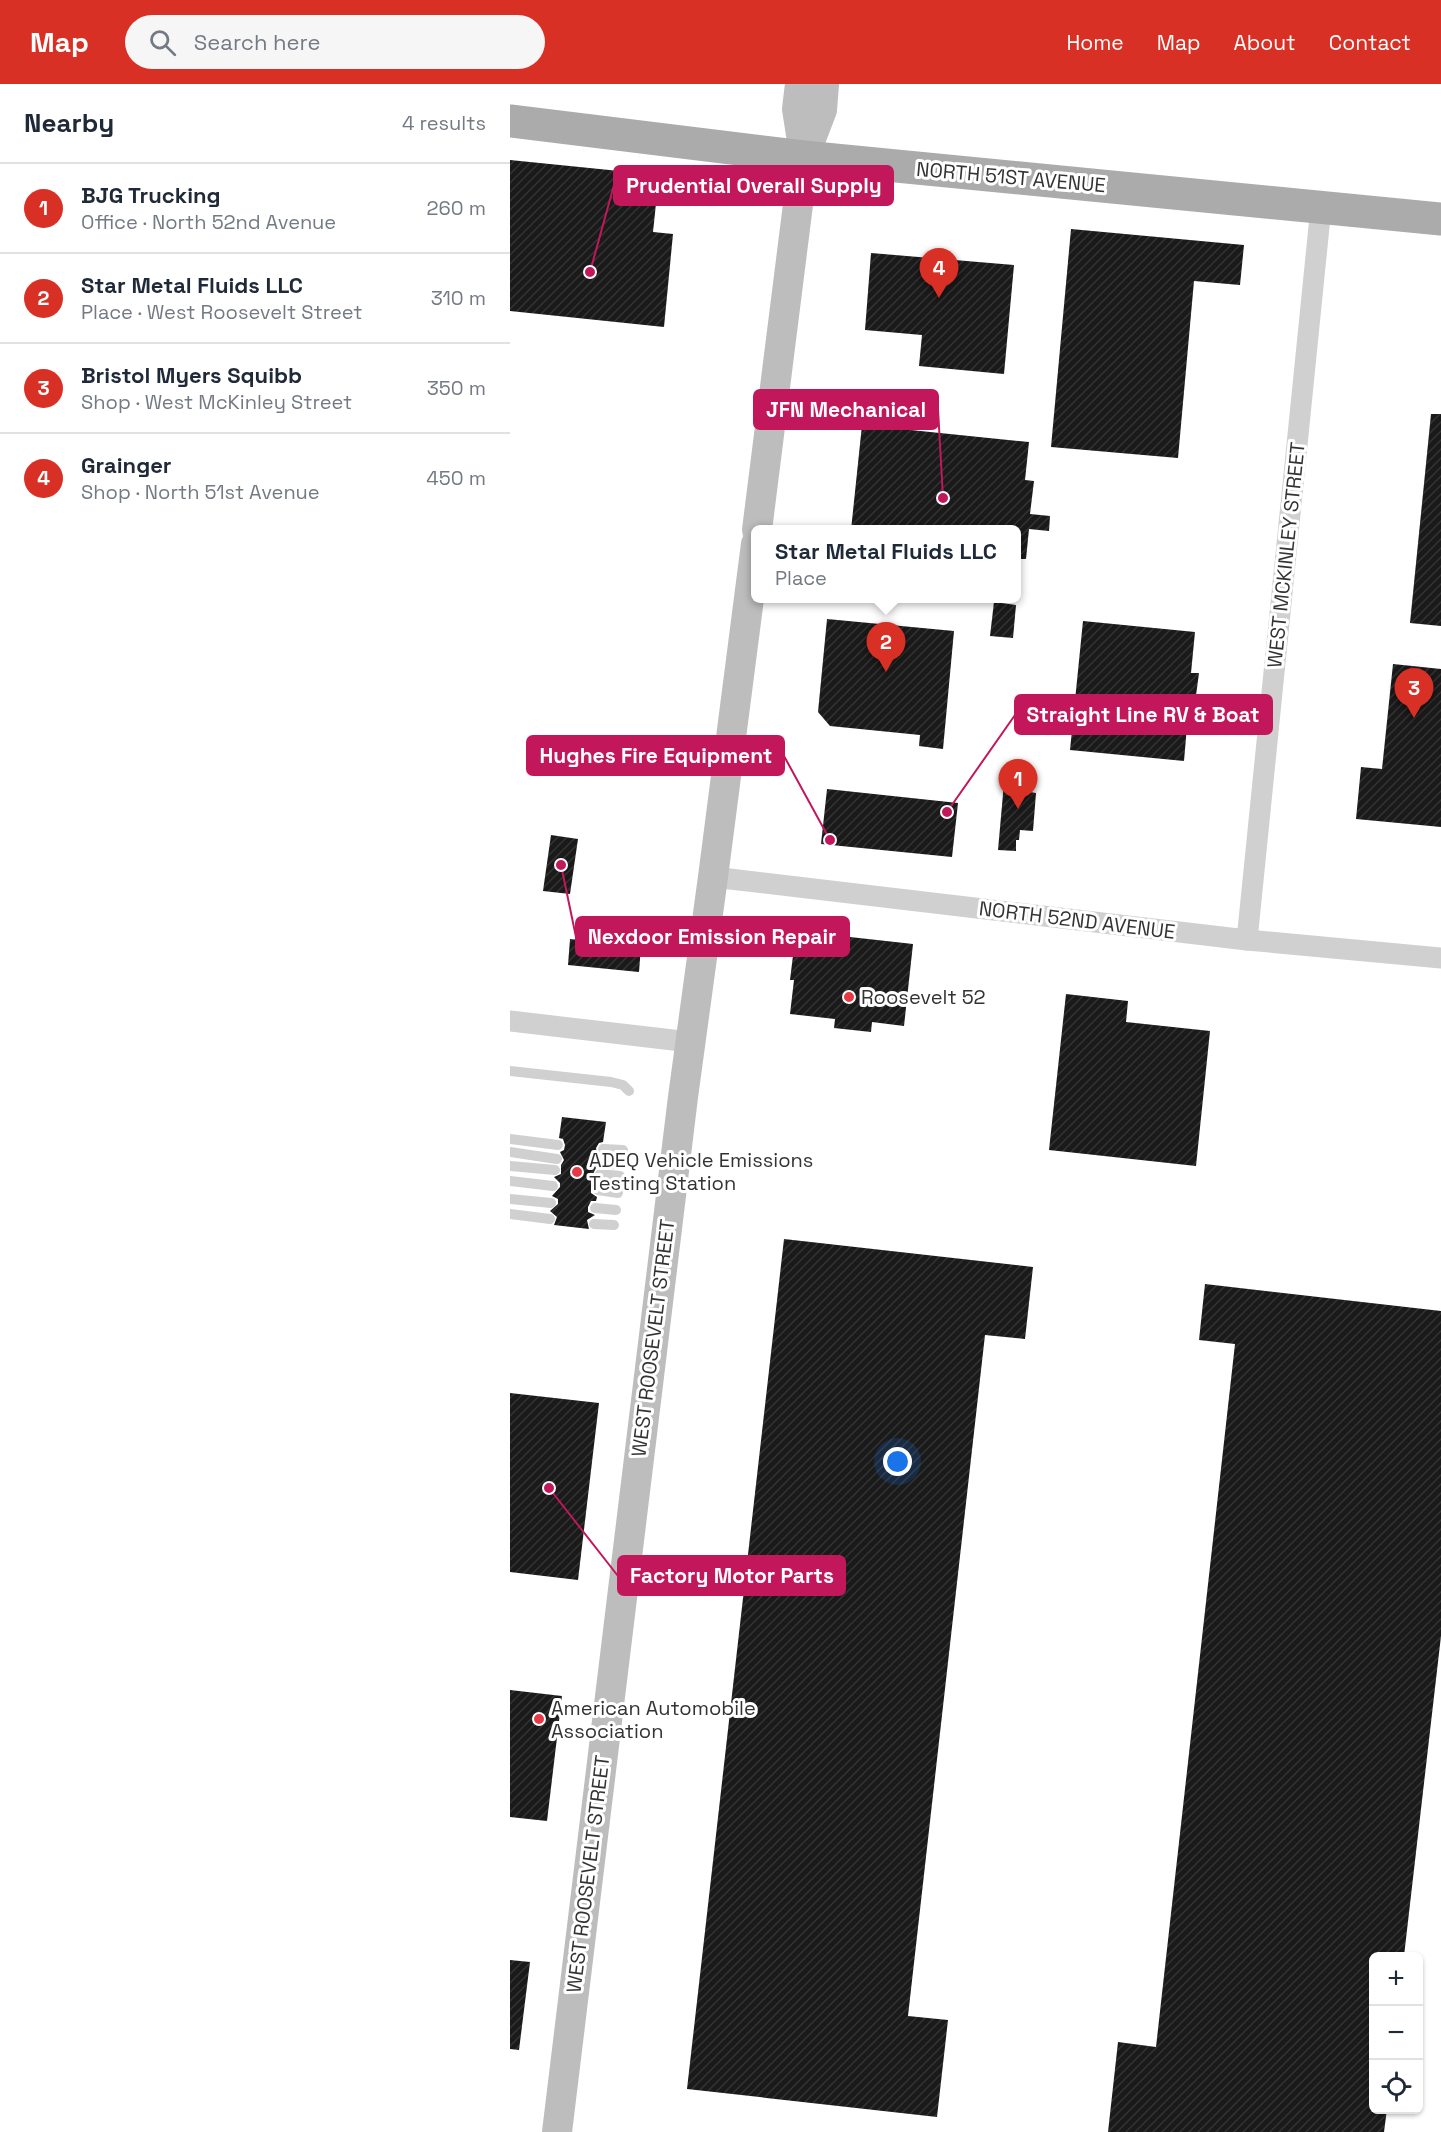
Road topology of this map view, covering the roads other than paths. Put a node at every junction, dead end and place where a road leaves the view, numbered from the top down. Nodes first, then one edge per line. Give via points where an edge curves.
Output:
1 (800, 84) edge
2 (824, 84) edge
3 (510, 121) edge
4 (804, 157) junction
5 (1321, 207) junction
6 (1441, 219) edge
7 (758, 525) edge
8 (751, 583) edge
9 (713, 877) junction
10 (1247, 940) junction
11 (1441, 958) edge
12 (510, 1021) edge
13 (690, 1042) junction
14 (510, 1071) edge
15 (629, 1091) dead end
16 (510, 1139) edge
17 (558, 1145) dead end
18 (603, 1149) dead end
19 (623, 1150) dead end
20 (510, 1152) edge
21 (510, 1166) edge
22 (600, 1168) dead end
23 (621, 1170) dead end
24 (510, 1181) edge
25 (553, 1186) dead end
26 (598, 1190) dead end
27 (618, 1193) dead end
28 (510, 1199) edge
29 (551, 1203) dead end
30 (596, 1208) dead end
31 (616, 1210) dead end
32 (510, 1214) edge
33 (550, 1219) dead end
34 (594, 1224) dead end
35 (615, 1225) dead end
36 (557, 2132) edge

1 - 4 street via 797,109
2 - 4 street via 822,110
3 - 4 main road, NORTH 51ST AVENUE
4 - 5 main road, NORTH 51ST AVENUE
4 - 7 street
5 - 6 main road, NORTH 51ST AVENUE
5 - 10 street, WEST MCKINLEY STREET
8 - 9 street, WEST ROOSEVELT STREET
9 - 10 street, NORTH 52ND AVENUE
9 - 13 street, WEST ROOSEVELT STREET
10 - 11 street, NORTH 52ND AVENUE
12 - 13 street
13 - 36 street, WEST ROOSEVELT STREET
14 - 15 lane via 611,1082
16 - 17 lane
18 - 19 lane
20 - 21 lane via 556,1164
22 - 23 lane
24 - 25 lane
26 - 27 lane
28 - 29 lane
30 - 31 lane
32 - 33 lane
34 - 35 lane

